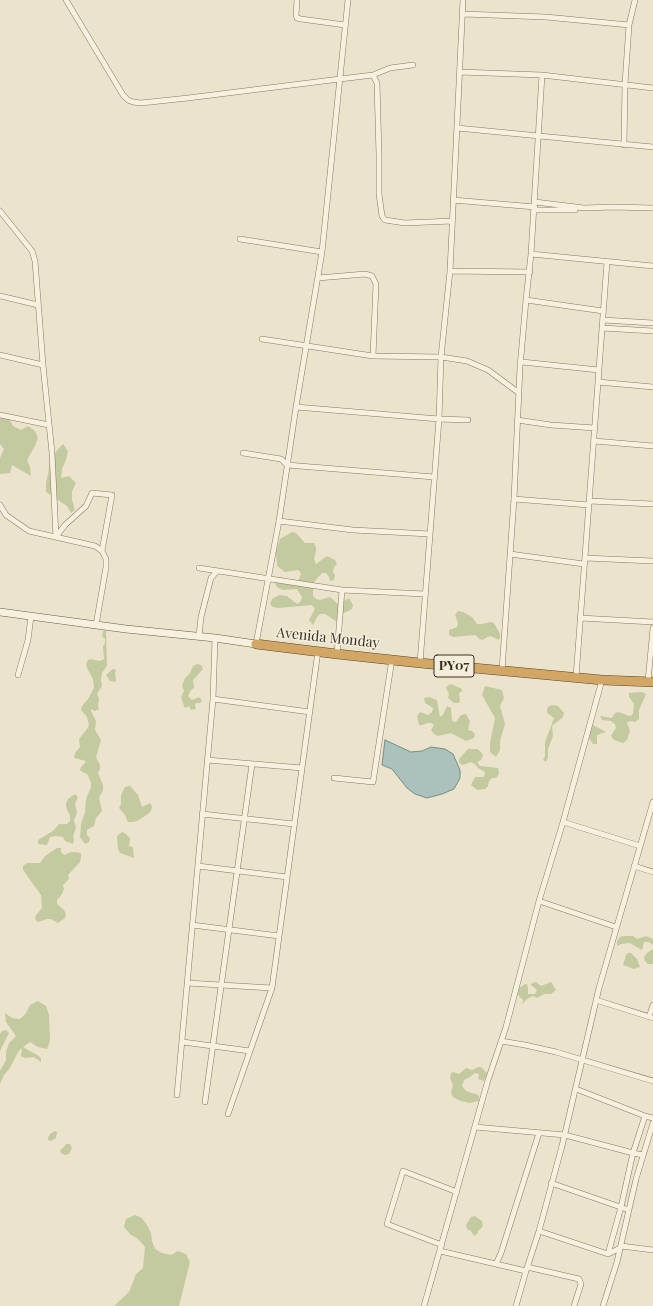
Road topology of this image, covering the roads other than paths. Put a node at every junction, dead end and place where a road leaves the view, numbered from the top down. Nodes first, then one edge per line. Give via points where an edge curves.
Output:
1 (66, 0) edge
2 (297, 0) edge
3 (348, 0) edge
4 (463, 0) edge
5 (635, 0) edge
6 (463, 14) junction
7 (345, 25) junction
8 (628, 25) junction
9 (413, 65) dead end
10 (460, 72) junction
11 (373, 74) junction
12 (542, 75) junction
13 (340, 79) junction
14 (625, 84) junction
15 (653, 88) edge
16 (457, 128) junction
17 (538, 135) junction
18 (624, 146) junction
19 (653, 147) edge
20 (453, 200) junction
21 (535, 206) junction
22 (653, 208) edge
23 (0, 211) edge
24 (452, 221) junction
25 (240, 239) dead end
26 (322, 252) junction
27 (531, 254) junction
28 (607, 262) junction
29 (653, 266) edge
30 (450, 271) junction
31 (530, 272) junction
32 (318, 278) junction
33 (0, 296) edge
34 (526, 300) junction
35 (38, 305) junction
36 (603, 311) junction
37 (603, 320) junction
38 (653, 323) edge
39 (602, 328) junction
40 (653, 331) edge
41 (262, 339) dead end
42 (306, 346) junction
43 (0, 355) edge
44 (373, 356) junction
45 (441, 357) junction
46 (522, 362) junction
47 (43, 365) junction
48 (599, 370) junction
49 (598, 382) junction
50 (653, 387) edge
51 (519, 393) junction
52 (296, 407) junction
53 (0, 415) edge
54 (439, 419) junction
55 (468, 420) dead end
56 (517, 420) junction
57 (49, 425) junction
58 (594, 428) junction
59 (594, 441) junction
60 (653, 446) edge
61 (243, 452) dead end
62 (287, 465) junction
63 (434, 477) junction
64 (514, 499) junction
65 (589, 503) junction
66 (653, 504) edge
67 (0, 505) edge
68 (279, 521) junction
69 (430, 534) junction
70 (56, 537) junction
71 (102, 551) junction
72 (510, 554) junction
73 (584, 561) junction
74 (653, 561) edge
75 (199, 568) dead end
76 (217, 571) junction
77 (269, 579) junction
78 (342, 590) junction
79 (425, 594) junction
80 (0, 612) edge
81 (31, 616) junction
82 (580, 618) junction
83 (653, 622) edge
84 (96, 625) junction
85 (653, 628) edge
86 (199, 636) junction
87 (215, 638) junction
88 (256, 644) junction
89 (318, 651) junction
90 (337, 654) junction
91 (392, 659) junction
92 (420, 662) junction
93 (502, 670) junction
94 (18, 675) dead end
95 (576, 677) junction
96 (602, 680) junction
97 (651, 682) edge
98 (213, 699) junction
99 (310, 712) junction
100 (207, 760) junction
101 (252, 764) junction
102 (302, 768) junction
103 (334, 778) dead end
104 (653, 802) edge
105 (202, 814) junction
106 (244, 819) junction
107 (563, 822) junction
108 (294, 824) junction
109 (640, 846) junction
110 (198, 866) junction
111 (634, 866) junction
112 (237, 871) junction
113 (653, 872) edge
114 (287, 877) junction
115 (539, 901) junction
116 (192, 925) junction
117 (616, 928) junction
118 (229, 930) junction
119 (279, 936) junction
120 (187, 983) junction
121 (222, 985) junction
122 (272, 988) junction
123 (596, 1000) junction
124 (653, 1005) edge
125 (651, 1018) edge
126 (502, 1041) junction
127 (183, 1042) junction
128 (213, 1046) junction
129 (250, 1050) junction
130 (582, 1060) junction
131 (653, 1081) edge
132 (576, 1089) junction
133 (177, 1095) dead end
134 (205, 1102) dead end
135 (228, 1114) dead end
136 (645, 1116) junction
137 (653, 1118) edge
138 (476, 1126) junction
139 (652, 1127) edge
140 (539, 1133) junction
141 (565, 1135) junction
142 (633, 1153) junction
143 (643, 1155) junction
144 (551, 1184) junction
145 (457, 1192) junction
146 (621, 1207) junction
147 (629, 1210) junction
148 (539, 1231) junction
149 (442, 1245) junction
150 (621, 1247) junction
151 (653, 1250) edge
152 (440, 1251) junction
153 (608, 1254) junction
154 (496, 1264) junction
155 (526, 1269) junction
156 (424, 1306) edge
157 (516, 1306) edge
158 (574, 1306) edge
159 (603, 1306) edge

1 - 13 street via 124,95 133,102 188,98
2 - 7 street via 297,18
3 - 7 street
4 - 6 street
5 - 8 street
6 - 8 street via 546,17
6 - 10 street
7 - 13 street
8 - 14 street
9 - 11 street via 390,68
10 - 12 street
10 - 16 street
11 - 13 street
11 - 24 street via 377,83 379,194 383,218 405,222
12 - 14 street
12 - 17 street
13 - 26 street
14 - 15 street
14 - 18 street
16 - 17 street
16 - 20 street
17 - 18 street
17 - 21 street
18 - 19 street
20 - 21 street
20 - 24 street
21 - 22 street via 579,210 614,206
21 - 27 street
23 - 35 street via 32,251
24 - 30 street
25 - 26 street
26 - 32 street
27 - 28 street
27 - 31 street
28 - 29 street
28 - 36 street
30 - 31 street
30 - 45 street
31 - 34 street
32 - 42 street
32 - 44 street via 366,274 372,276 376,284
33 - 35 street
34 - 36 street
34 - 46 street
35 - 47 street
36 - 37 street
37 - 38 street
37 - 39 street
39 - 40 street
39 - 48 street
41 - 42 street
42 - 44 street
42 - 52 street
43 - 47 street
44 - 45 street
45 - 51 street via 478,365
45 - 54 street
46 - 48 street
46 - 51 street
47 - 57 street
48 - 49 street
49 - 50 street
49 - 58 street
51 - 56 street
52 - 54 street
52 - 62 street
53 - 57 street
54 - 55 street
54 - 63 street
56 - 58 street
56 - 64 street
57 - 70 street
58 - 59 street
59 - 60 street
59 - 65 street
61 - 62 street via 281,459
62 - 63 street
62 - 68 street
63 - 69 street
64 - 65 street
64 - 72 street
65 - 66 street
65 - 73 street
67 - 70 street via 6,515 24,528 33,533
68 - 69 street via 353,530
68 - 77 street
69 - 79 street
70 - 71 street via 95,546
70 - 71 street via 86,506 92,493 112,495
71 - 84 street via 106,567
72 - 73 street
72 - 93 street
73 - 74 street
73 - 82 street
75 - 76 street
76 - 77 street
76 - 86 street via 211,578
77 - 78 street
77 - 88 street
78 - 79 street
78 - 90 street
79 - 92 street
80 - 81 main road, Avenida Monday / PY07
81 - 84 main road, Avenida Monday / PY07
81 - 94 street via 28,640
82 - 83 street
82 - 95 street
84 - 86 main road, Avenida Monday / PY07
85 - 97 street
86 - 87 main road, Avenida Monday / PY07
87 - 88 main road, Avenida Monday / PY07
87 - 98 street
88 - 89 highway, Avenida Monday / PY07
89 - 90 highway, Avenida Monday / PY07
89 - 99 street
90 - 91 highway, Avenida Monday / PY07
91 - 92 highway, Avenida Monday / PY07
91 - 103 street via 373,782
92 - 93 highway, Avenida Monday / PY07
93 - 95 highway, Avenida Monday / PY07
95 - 96 highway, Avenida Monday / PY07
96 - 97 highway, Avenida Monday / PY07
96 - 107 street
98 - 99 street
98 - 100 street
99 - 102 street
100 - 101 street
100 - 105 street
101 - 102 street
101 - 106 street
102 - 108 street
104 - 109 street
105 - 106 street
105 - 110 street
106 - 108 street
106 - 112 street
107 - 109 street
107 - 115 street
108 - 114 street
109 - 111 street
110 - 112 street
110 - 116 street
111 - 113 street
111 - 117 street
112 - 114 street
112 - 118 street
114 - 119 street
115 - 117 street
115 - 126 street
116 - 118 street
116 - 120 street
117 - 123 street
118 - 119 street
118 - 121 street
119 - 122 street
120 - 121 street
120 - 127 street
121 - 122 street
121 - 128 street
122 - 129 street
123 - 125 street
123 - 130 street
124 - 125 street
126 - 130 street
126 - 138 street
127 - 128 street
127 - 133 street
128 - 129 street
128 - 134 street
129 - 135 street
130 - 131 street
130 - 132 street
132 - 136 street
132 - 141 street
136 - 137 street
136 - 142 street
138 - 140 street
138 - 145 street
139 - 143 street
140 - 141 street
140 - 154 street
141 - 142 street
141 - 144 street
142 - 143 street
142 - 146 street
143 - 147 street
144 - 146 street
144 - 148 street
145 - 149 street
145 - 149 street via 403,1171 387,1224
146 - 147 street
146 - 153 street
147 - 150 street
148 - 153 street
148 - 155 street
149 - 152 street
150 - 151 street
150 - 153 street
150 - 159 street
152 - 154 street
152 - 156 street
154 - 155 street
155 - 157 street
155 - 158 street via 579,1279 581,1284

